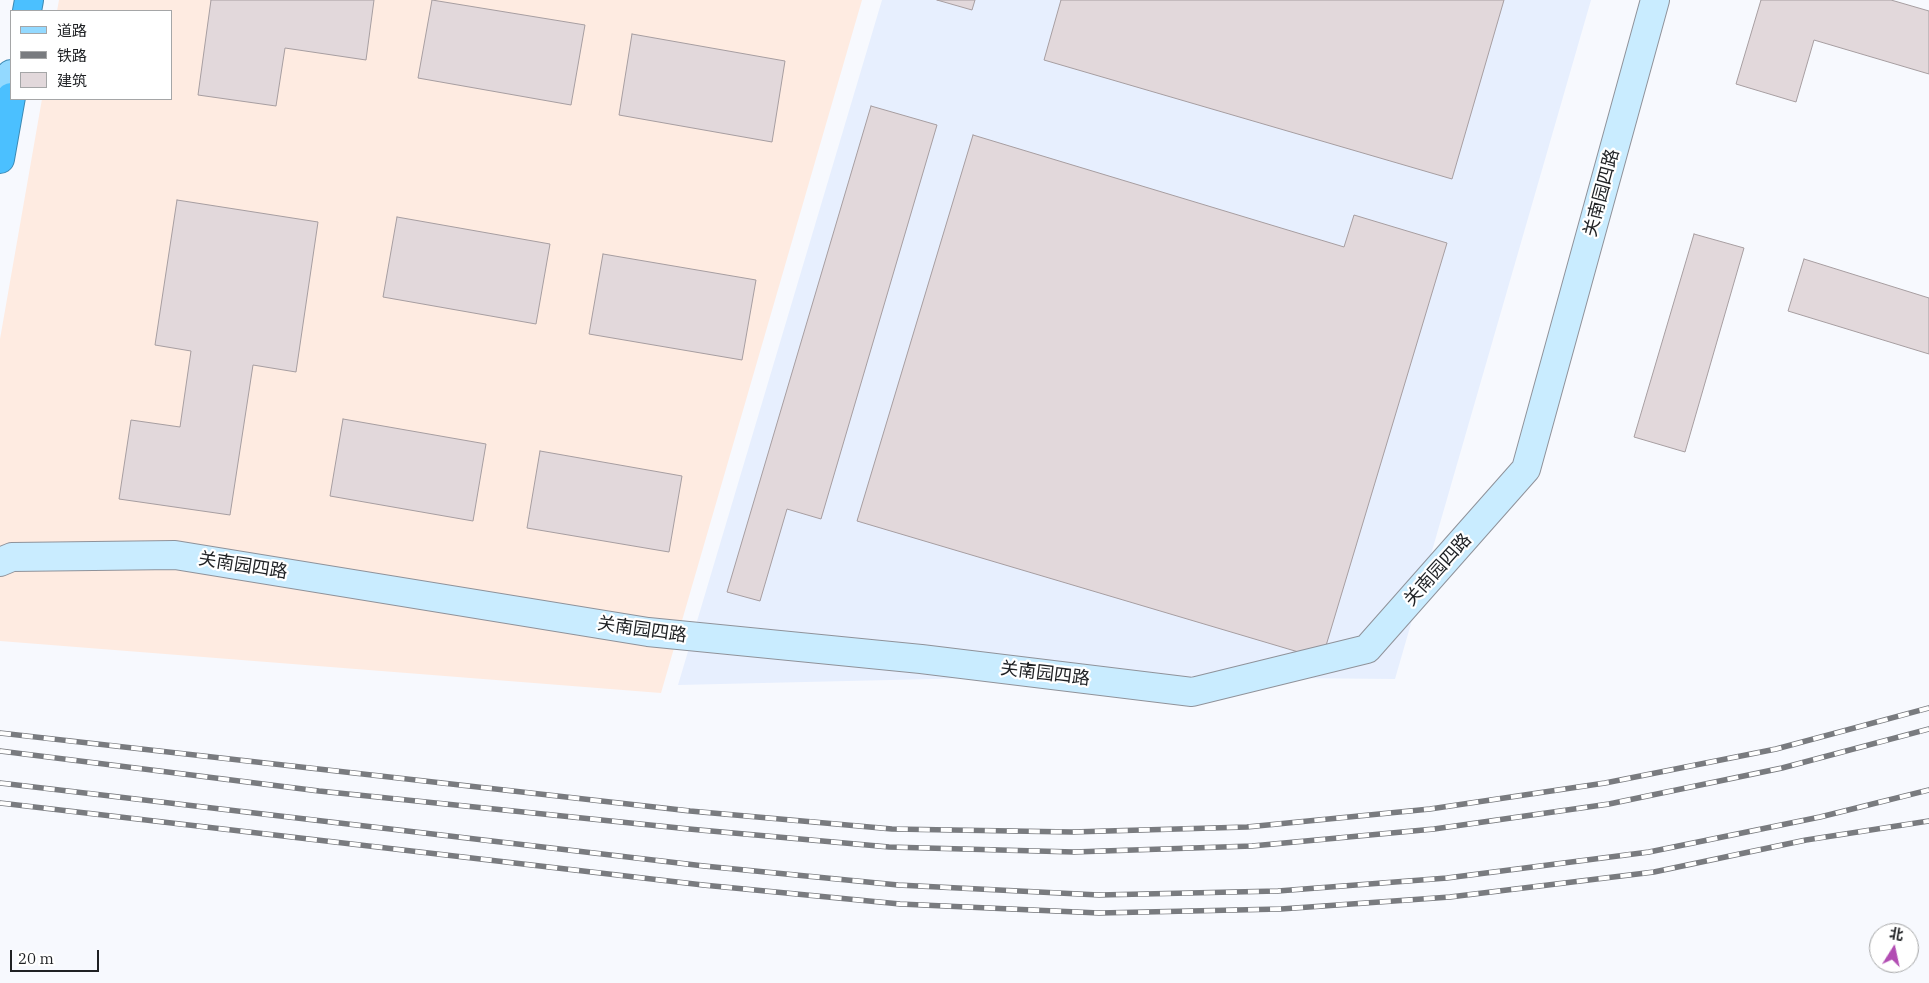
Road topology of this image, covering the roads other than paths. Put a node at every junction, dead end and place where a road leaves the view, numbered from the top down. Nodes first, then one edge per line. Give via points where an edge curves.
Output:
1 (1655, 0) edge
2 (10, 80) edge
3 (10, 100) edge
4 (0, 142) edge
5 (0, 159) edge
6 (0, 562) edge

1 - 6 street, 关南园四路 via 1526,469 1367,649 1192,692 921,659 648,632 175,555 12,557
2 - 4 main road
3 - 5 highway

